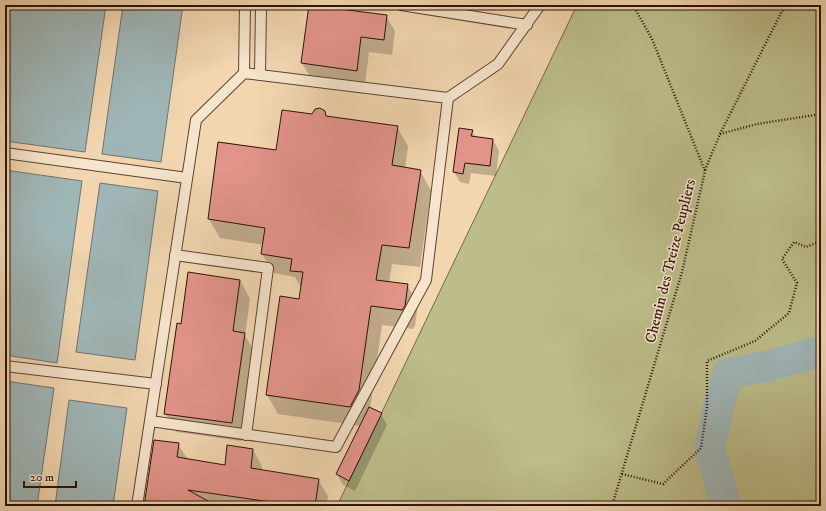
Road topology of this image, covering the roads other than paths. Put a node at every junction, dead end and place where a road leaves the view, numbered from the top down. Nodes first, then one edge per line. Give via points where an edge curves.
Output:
1 (245, 5) edge
2 (261, 5) edge
3 (401, 5) edge
4 (540, 5) edge
5 (527, 25) junction
6 (244, 73) junction
7 (260, 74) junction
8 (448, 98) junction
9 (5, 153) edge
10 (187, 178) junction
11 (175, 255) junction
12 (5, 366) edge
13 (156, 384) junction
14 (150, 421) junction
15 (246, 434) junction
16 (137, 506) edge

1 - 6 lane
2 - 7 lane
3 - 5 lane
4 - 5 lane
5 - 8 lane via 498,64
6 - 7 lane
6 - 10 lane via 196,120
7 - 8 lane
8 - 15 lane via 426,280 336,447
9 - 10 lane
10 - 11 lane
11 - 13 lane
11 - 15 lane via 268,268
12 - 13 lane
13 - 14 lane
14 - 15 lane
14 - 16 lane

